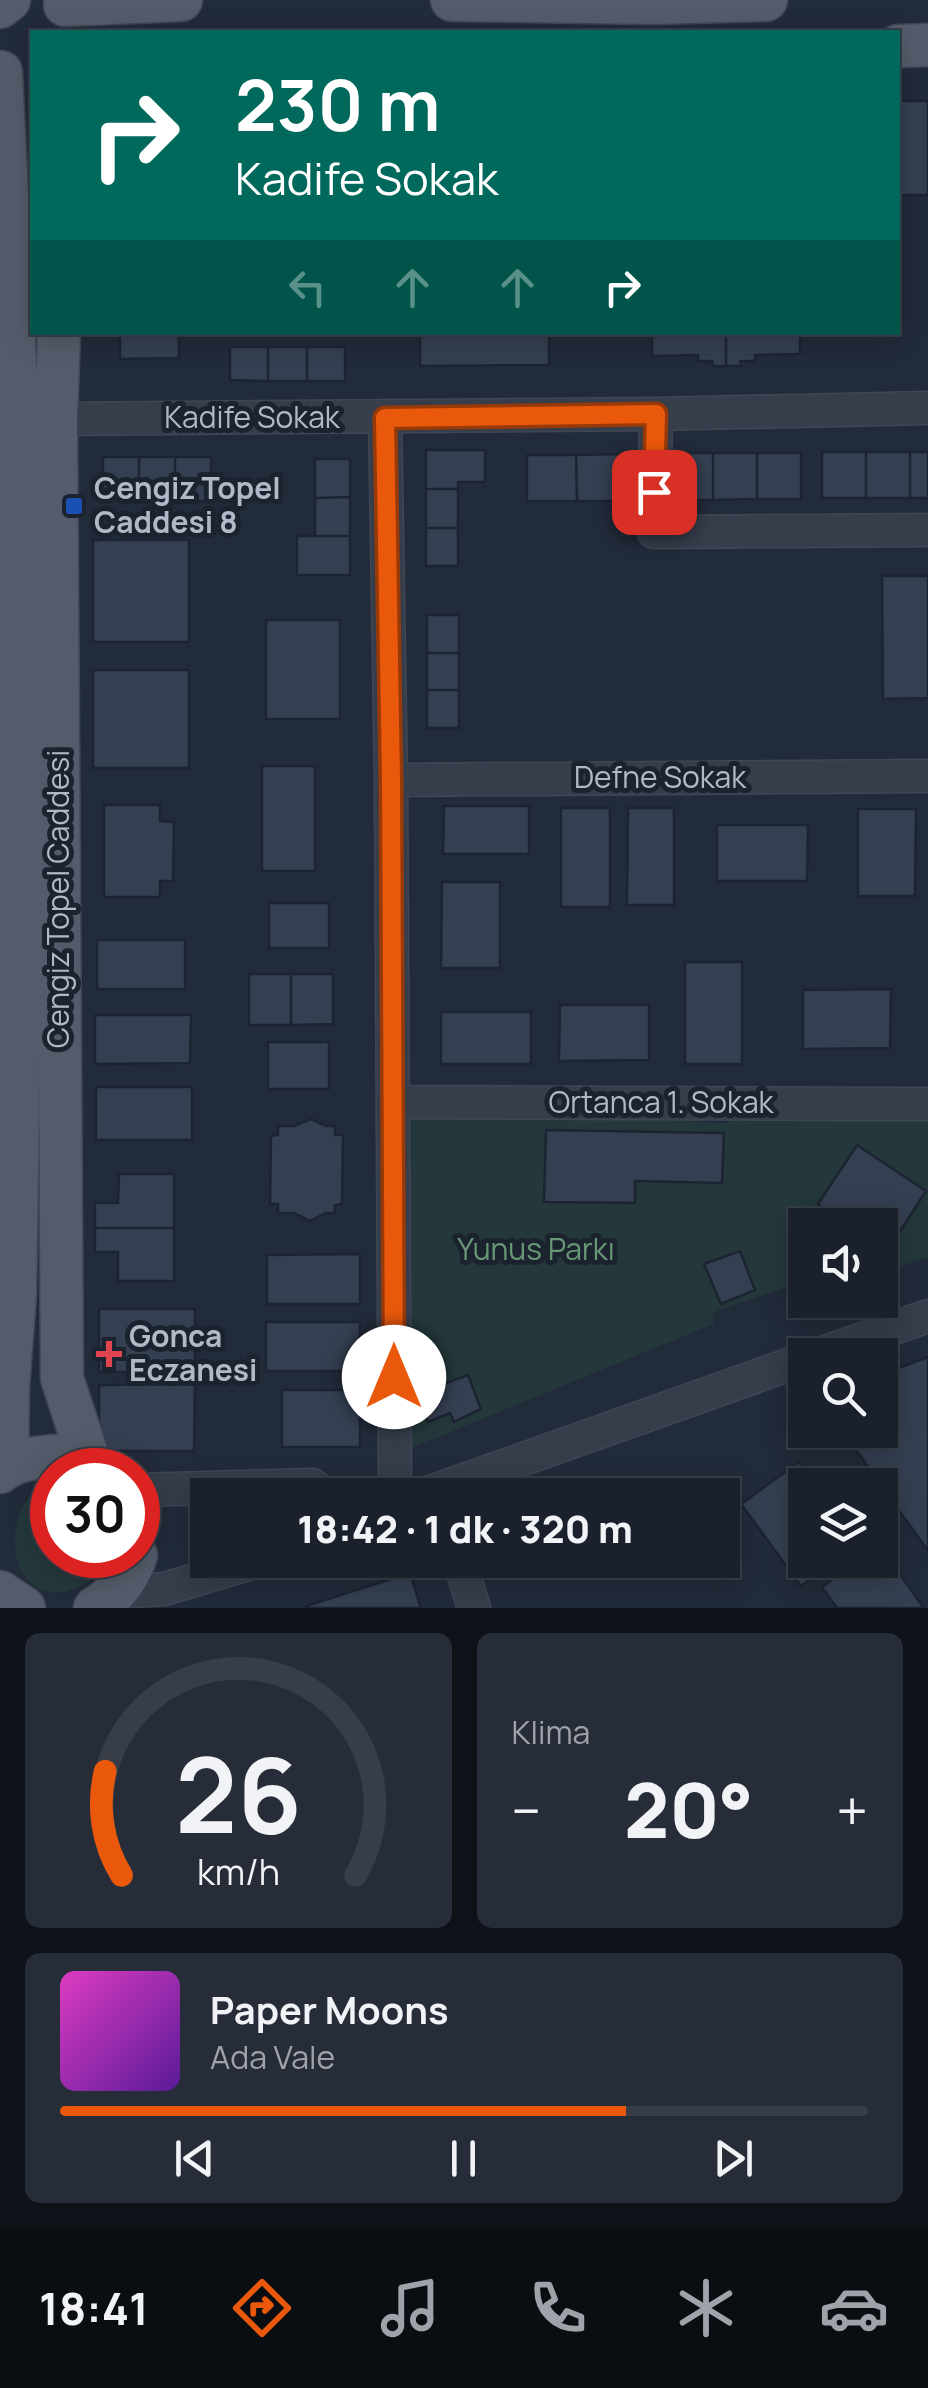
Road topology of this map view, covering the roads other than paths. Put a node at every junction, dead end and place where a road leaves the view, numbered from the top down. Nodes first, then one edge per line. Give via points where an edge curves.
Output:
1 (181, 0) edge
2 (452, 0) edge
3 (766, 0) edge
4 (653, 2) edge
5 (67, 13) edge
6 (928, 45) edge
7 (900, 46) edge
8 (1, 72) edge
9 (30, 85) edge
10 (59, 335) edge
11 (8, 404) edge
12 (928, 408) edge
13 (656, 414) junction
14 (385, 418) junction
15 (56, 419) junction
16 (928, 530) edge
17 (928, 776) edge
18 (391, 780) junction
19 (393, 1102) junction
20 (928, 1104) edge
21 (928, 1316) edge
22 (865, 1338) edge
23 (788, 1365) edge
24 (4, 1389) edge
25 (89, 1448) edge
26 (30, 1460) edge
27 (3, 1469) edge
28 (395, 1478) edge
29 (476, 1478) edge
30 (160, 1489) edge
31 (190, 1489) edge
32 (199, 1578) edge
33 (464, 1578) edge
34 (113, 1593) edge
35 (474, 1608) edge

1 - 5 main road
2 - 4 main road
3 - 4 main road
6 - 7 main road
8 - 9 main road
8 - 11 main road, Cengiz Topel Caddesi
10 - 15 main road, Cengiz Topel Caddesi
11 - 24 main road, Cengiz Topel Caddesi via 18,1104 15,1295
12 - 13 street, Kadife Sokak
13 - 14 street, Kadife Sokak
13 - 16 street via 654,532
14 - 15 street, Kadife Sokak
14 - 18 street
15 - 25 main road, Cengiz Topel Caddesi via 62,1378
17 - 18 street, Defne Sokak
18 - 19 street
19 - 20 street, Ortanca 1. Sokak
19 - 28 street
21 - 22 street
23 - 29 street
24 - 27 main road, Cengiz Topel Caddesi
26 - 27 main road
30 - 31 street
32 - 34 street
33 - 35 street

